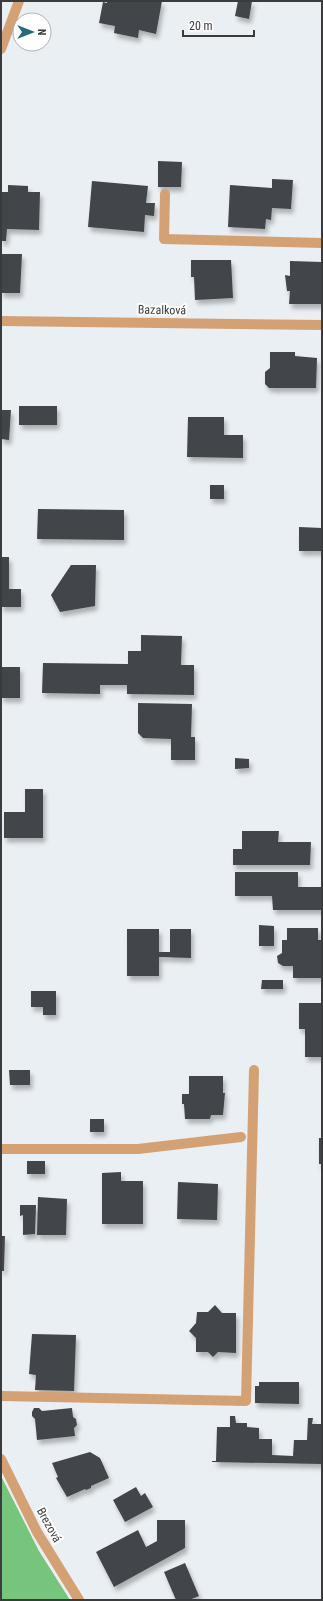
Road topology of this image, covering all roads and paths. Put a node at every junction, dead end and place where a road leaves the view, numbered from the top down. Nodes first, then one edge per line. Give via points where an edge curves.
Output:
1 (19, 1) edge
2 (1, 49) edge
3 (165, 194) dead end
4 (322, 243) edge
5 (1, 321) edge
6 (322, 325) edge
7 (254, 1070) dead end
8 (241, 1137) dead end
9 (1, 1149) edge
10 (1, 1396) edge
11 (1, 1459) edge
12 (80, 1600) edge

1 - 2 street
3 - 4 street via 164,240
5 - 6 street, Bazalková
7 - 10 street via 246,1401
8 - 9 street via 138,1150
11 - 12 street, Brezová via 37,1532

